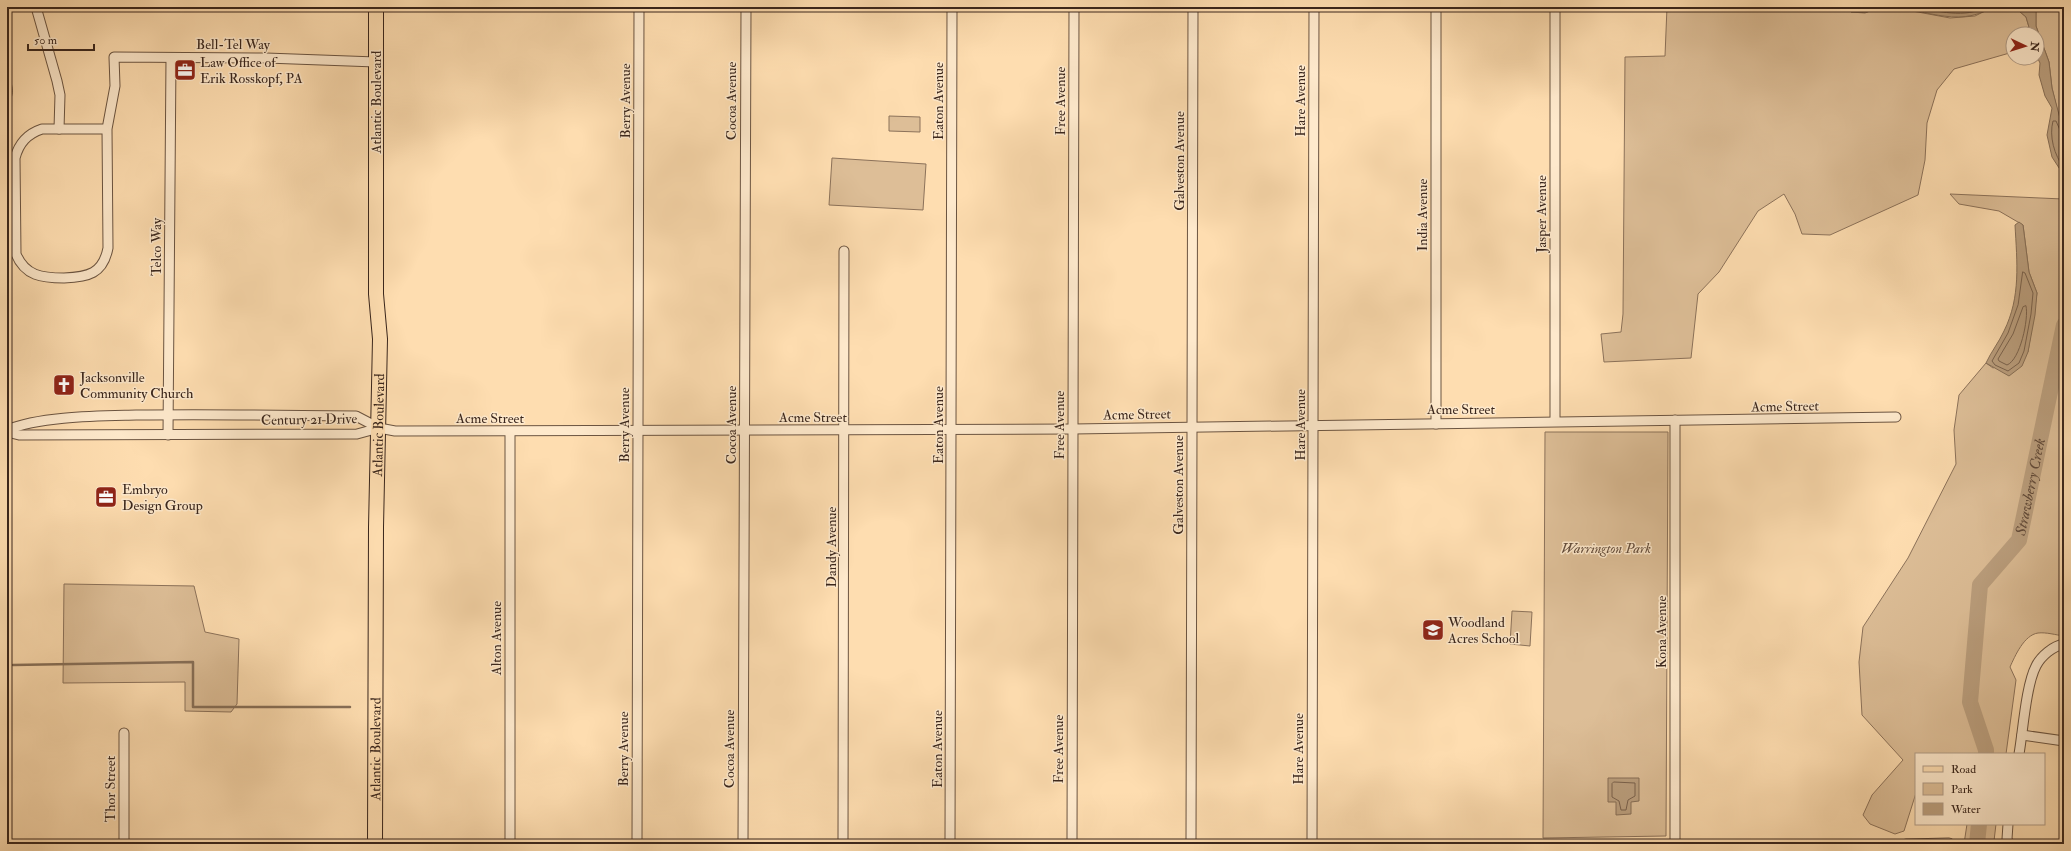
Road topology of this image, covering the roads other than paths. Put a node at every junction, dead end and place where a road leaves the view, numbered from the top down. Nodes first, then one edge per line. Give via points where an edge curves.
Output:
1 (36, 7) edge
2 (376, 7) edge
3 (639, 7) edge
4 (746, 7) edge
5 (952, 7) edge
6 (1074, 7) edge
7 (1193, 7) edge
8 (1314, 7) edge
9 (1436, 7) edge
10 (1555, 7) edge
11 (171, 58) junction
12 (376, 62) junction
13 (59, 129) junction
14 (107, 129) junction
15 (844, 251) dead end
16 (169, 414) junction
17 (1896, 417) dead end
18 (1675, 420) junction
19 (1555, 421) junction
20 (1314, 424) junction
21 (1436, 424) junction
22 (1192, 427) junction
23 (379, 428) junction
24 (1073, 429) junction
25 (952, 430) junction
26 (7, 431) edge
27 (638, 431) junction
28 (745, 431) junction
29 (845, 431) junction
30 (510, 432) junction
31 (168, 435) junction
32 (2064, 644) edge
33 (124, 733) dead end
34 (2022, 735) junction
35 (2064, 740) edge
36 (2019, 753) edge
37 (2008, 825) edge
38 (1948, 843) edge
39 (124, 844) edge
40 (375, 844) edge
41 (510, 844) edge
42 (637, 844) edge
43 (743, 844) edge
44 (844, 844) edge
45 (950, 844) edge
46 (1072, 844) edge
47 (1191, 844) edge
48 (1312, 844) edge
49 (1676, 844) edge
50 (1906, 844) edge
51 (2009, 844) edge

1 - 13 street via 59,88
2 - 12 main road, Atlantic Boulevard
3 - 27 street, Berry Avenue
4 - 28 street, Cocoa Avenue
5 - 25 street, Eaton Avenue
6 - 24 street, Free Avenue
7 - 22 street, Galveston Avenue
8 - 20 street, Hare Avenue
9 - 21 street, India Avenue
10 - 19 street, Jasper Avenue
11 - 12 street, Bell-Tel Way
11 - 14 street, Bell-Tel Way via 114,57 115,86
11 - 16 street, Telco Way
12 - 23 main road, Atlantic Boulevard
13 - 14 street
13 - 14 street via 33,132 17,148 15,158 14,244 19,262 26,270 44,278 83,277 93,273 106,257
15 - 29 street, Dandy Avenue
16 - 23 street, Century 21 Drive via 356,416
16 - 26 street, Century 21 Drive via 90,416 19,425
16 - 31 street, Telco Way
17 - 18 street, Acme Street
18 - 19 street, Acme Street
18 - 49 street, Kona Avenue
19 - 21 street, Acme Street
20 - 21 street, Acme Street
20 - 22 street, Acme Street
20 - 48 street, Hare Avenue
22 - 24 street, Acme Street
22 - 47 street, Galveston Avenue
23 - 30 street, Acme Street via 395,431
23 - 31 street, Century 21 Drive via 357,434
23 - 40 main road, Atlantic Boulevard via 376,527
24 - 25 street, Acme Street
24 - 46 street, Free Avenue
25 - 29 street, Acme Street
25 - 45 street, Eaton Avenue
26 - 31 street, Century 21 Drive via 19,435
27 - 28 street, Acme Street
27 - 30 street, Acme Street
27 - 42 street, Berry Avenue
28 - 29 street, Acme Street
28 - 43 street, Cocoa Avenue
29 - 44 street, Dandy Avenue
30 - 41 street, Alton Avenue
32 - 34 street via 2052,649 2036,665 2031,678
33 - 39 street, Thor Street
34 - 35 street
34 - 36 street
37 - 51 street
38 - 50 street

